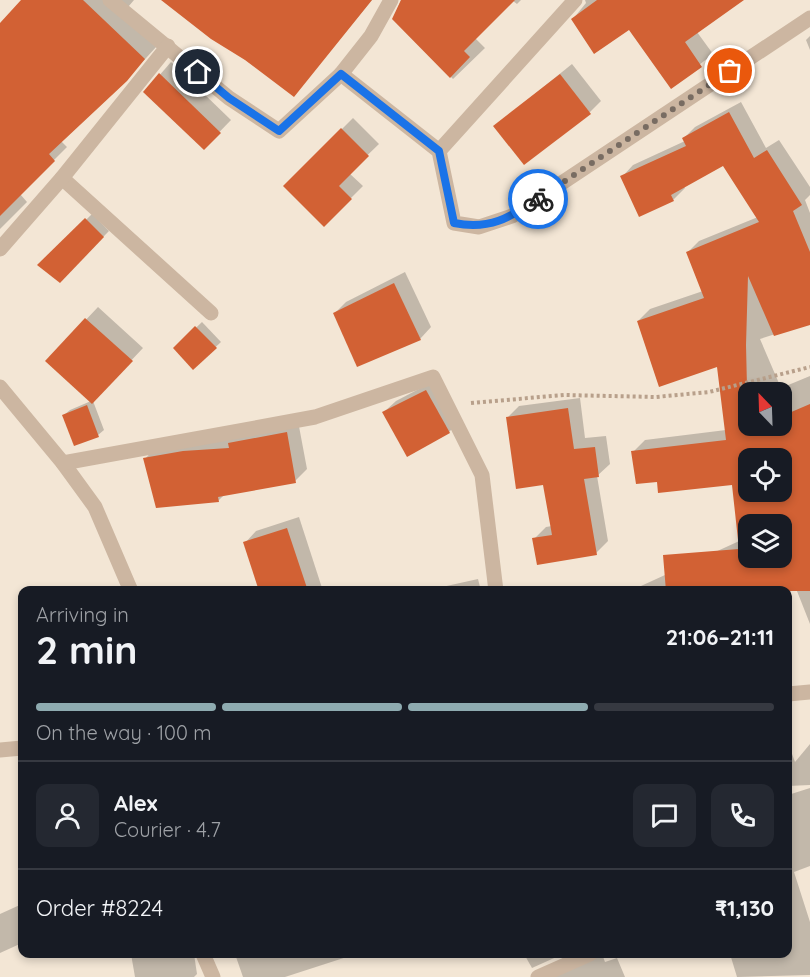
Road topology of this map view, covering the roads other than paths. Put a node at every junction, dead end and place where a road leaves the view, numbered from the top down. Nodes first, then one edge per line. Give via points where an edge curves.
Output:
1 (110, 0) edge
2 (391, 0) edge
3 (575, 0) edge
4 (810, 18) edge
5 (168, 46) junction
6 (341, 74) junction
7 (439, 151) junction
8 (62, 178) junction
9 (0, 249) edge
10 (211, 313) dead end
11 (0, 387) edge
12 (63, 463) junction
13 (129, 586) edge
14 (495, 586) edge
15 (810, 692) edge
16 (792, 694) edge
17 (18, 748) edge
18 (0, 750) edge
19 (205, 958) edge
20 (581, 958) edge
21 (213, 977) edge
22 (538, 977) edge

1 - 5 street
2 - 6 street via 371,36
3 - 7 street
4 - 7 street via 512,216 495,223 479,227 454,223
5 - 6 street via 229,98 279,131
5 - 8 street
6 - 7 street
8 - 9 street
8 - 10 street
11 - 12 street
12 - 13 street via 95,507
12 - 14 street via 315,417 433,377 482,475
15 - 16 street
17 - 18 street
19 - 21 street
20 - 22 street

